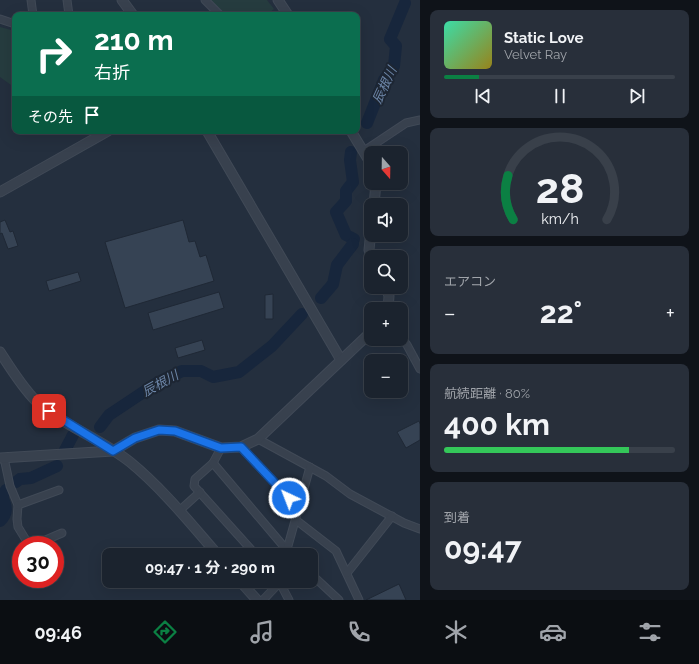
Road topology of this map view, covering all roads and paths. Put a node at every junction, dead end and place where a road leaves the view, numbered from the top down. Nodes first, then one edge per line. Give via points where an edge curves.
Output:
1 (31, 0) edge
2 (66, 0) edge
3 (122, 0) edge
4 (205, 0) edge
5 (278, 0) edge
6 (33, 12) edge
7 (68, 12) edge
8 (131, 12) edge
9 (217, 12) edge
10 (286, 12) edge
11 (0, 19) edge
12 (12, 23) edge
13 (420, 120) edge
14 (103, 134) edge
15 (209, 134) edge
16 (353, 134) edge
17 (372, 146) edge
18 (364, 151) edge
19 (0, 192) edge
20 (364, 339) edge
21 (408, 346) edge
22 (0, 352) edge
23 (341, 360) junction
24 (420, 370) edge
25 (258, 439) junction
26 (241, 447) junction
27 (221, 448) junction
28 (113, 451) junction
29 (2, 458) edge
30 (213, 462) junction
31 (310, 467) junction
32 (59, 490) dead end
33 (200, 492) junction
34 (18, 505) junction
35 (299, 509) junction
36 (179, 511) junction
37 (392, 516) junction
38 (296, 520) junction
39 (420, 529) edge
40 (62, 533) dead end
41 (24, 536) edge
42 (55, 536) edge
43 (212, 548) edge
44 (250, 548) edge
45 (283, 548) edge
46 (289, 548) edge
47 (347, 573) junction
48 (318, 580) edge
49 (246, 588) edge
50 (274, 588) edge
51 (283, 588) edge
52 (257, 600) edge
53 (263, 600) edge
54 (289, 600) edge
55 (339, 600) edge
56 (359, 600) edge

1 - 6 street
2 - 7 street
3 - 8 street
4 - 9 street
5 - 10 street
11 - 12 street
13 - 17 street via 406,123
14 - 19 street
15 - 23 street
16 - 18 street
20 - 23 street
21 - 24 street
22 - 28 street via 36,401
23 - 25 street
25 - 26 street
25 - 31 street
26 - 27 street
26 - 35 street
27 - 28 street via 175,431 159,430 135,438
27 - 30 street
28 - 29 street
28 - 36 street via 135,467
29 - 34 street
30 - 33 street via 195,479 194,486
30 - 45 street
31 - 35 street
31 - 37 street via 350,494
32 - 34 street
33 - 36 street
33 - 44 street
34 - 41 street via 18,527
35 - 38 street
36 - 43 street
37 - 39 street
37 - 47 street
38 - 46 street
38 - 47 street via 336,551
40 - 42 street
47 - 56 street
48 - 55 street
49 - 52 street
50 - 53 street
51 - 54 street

